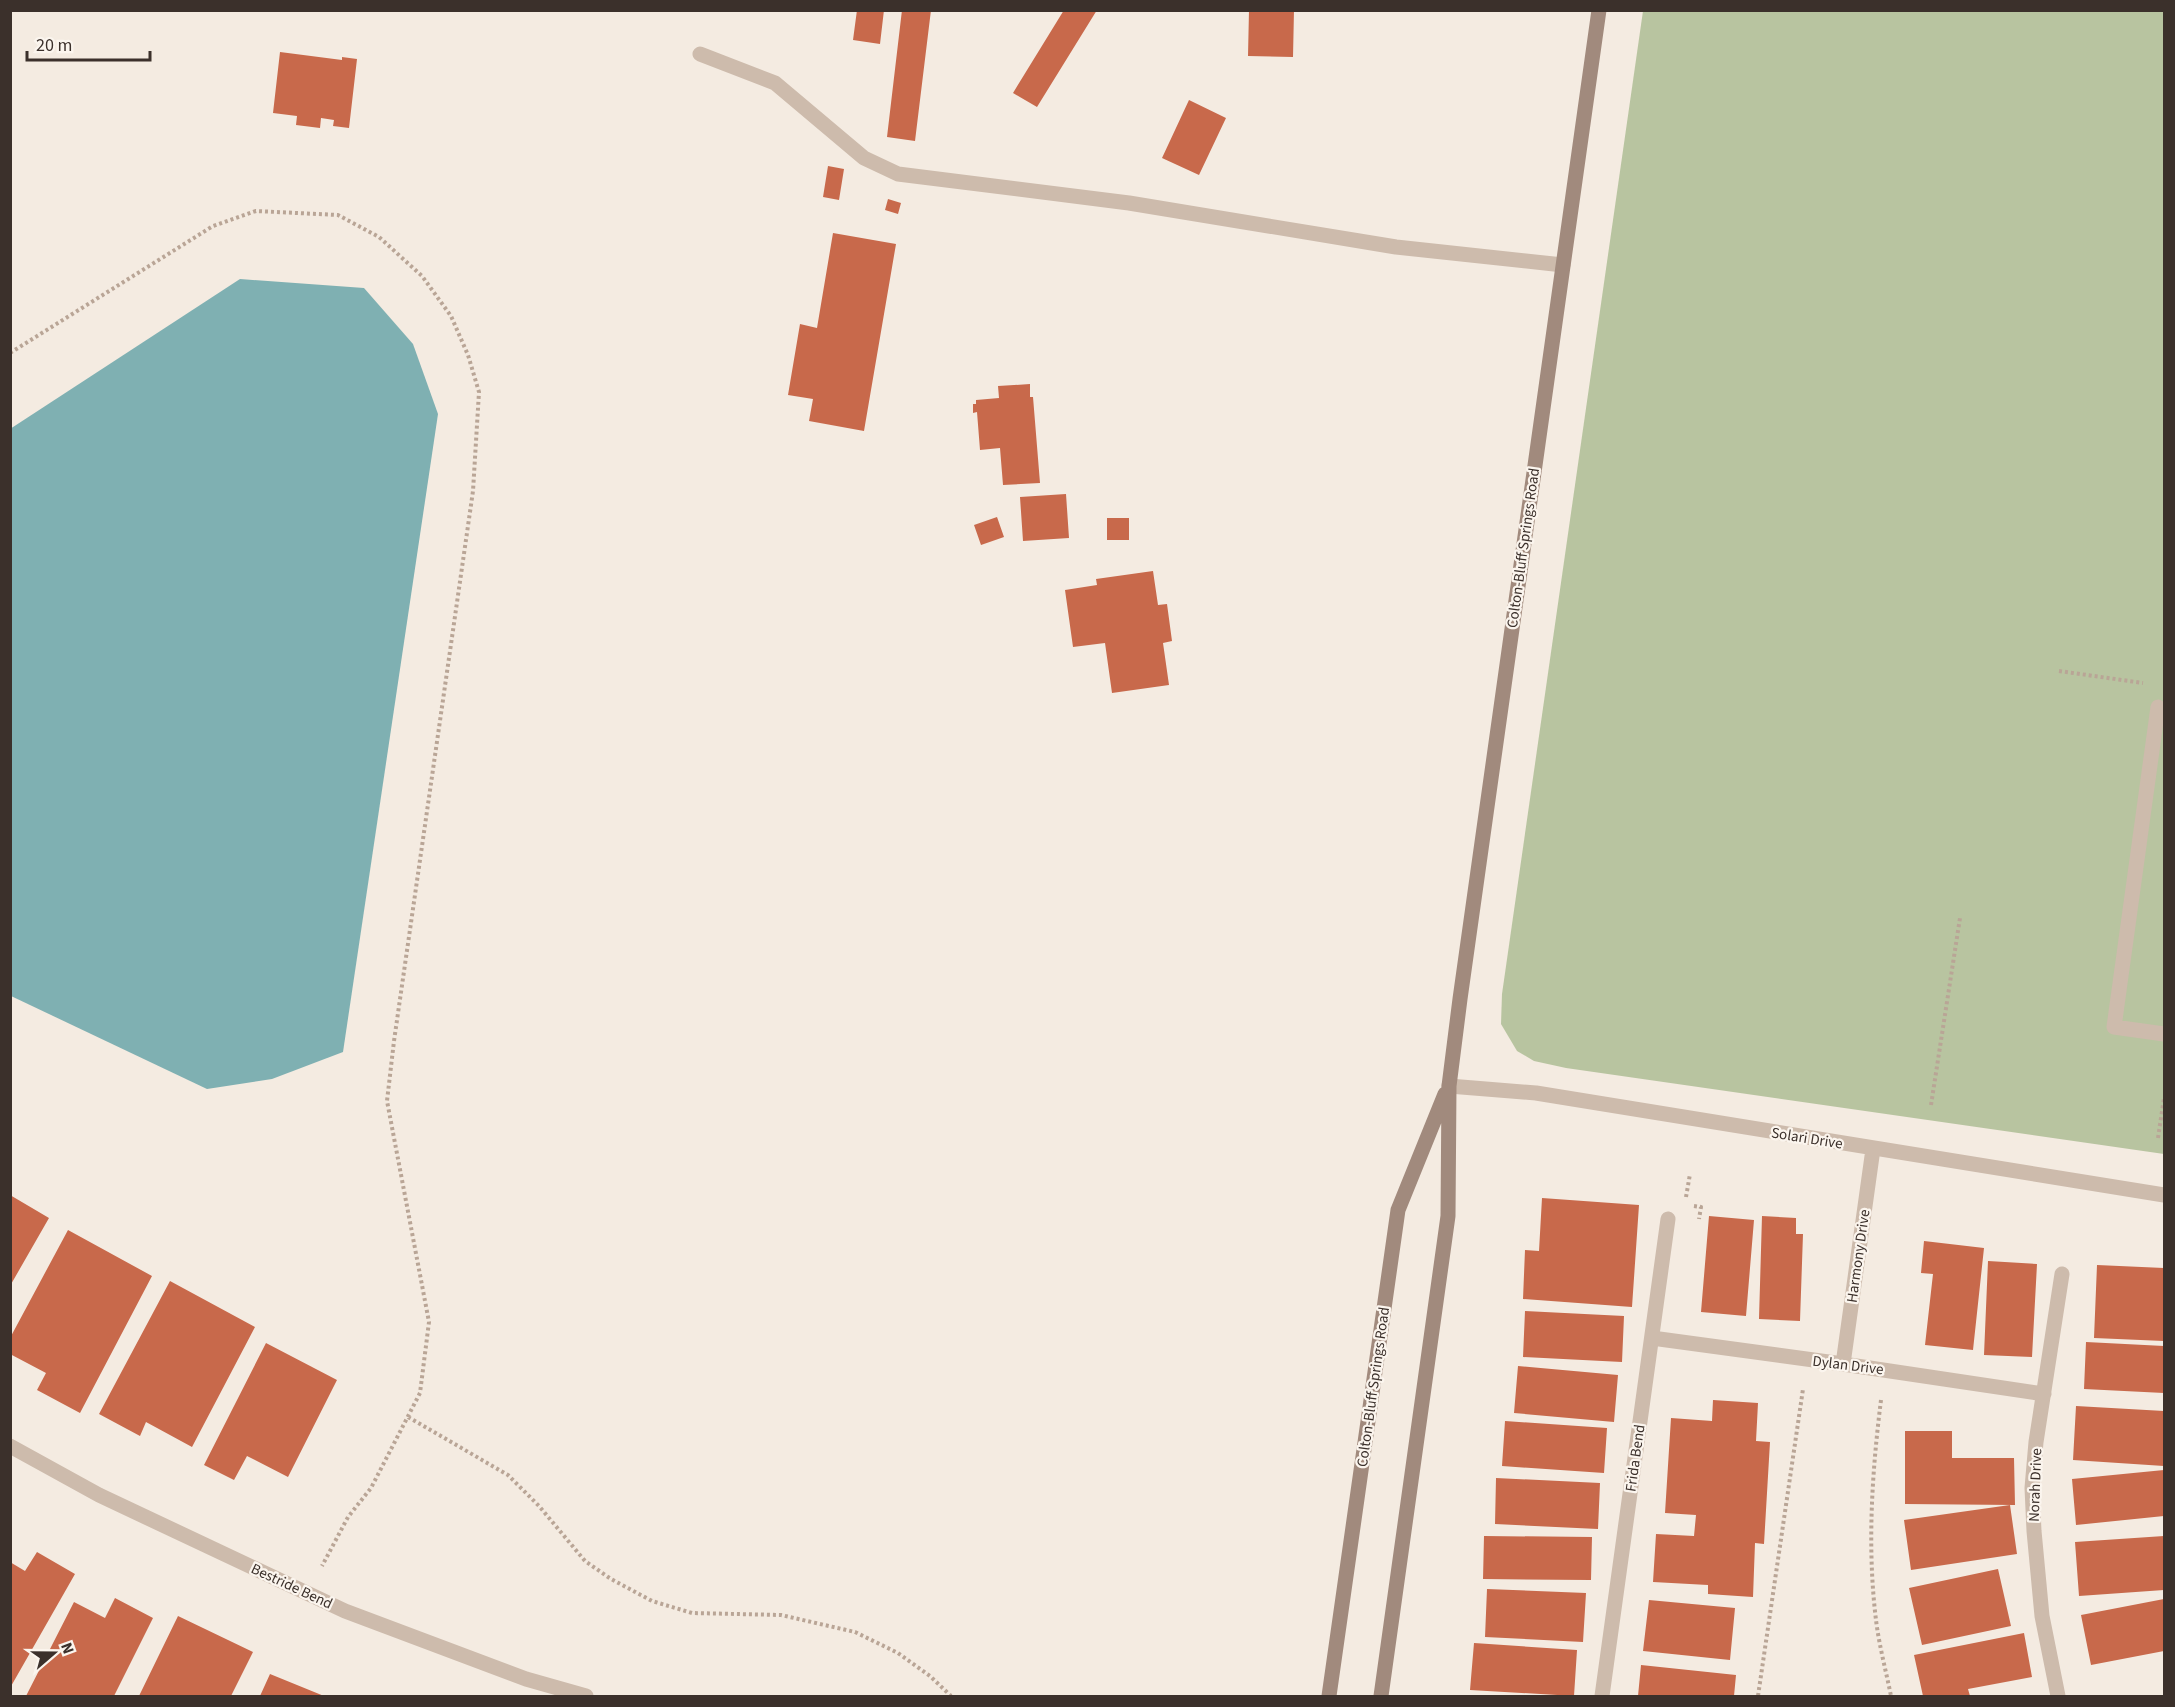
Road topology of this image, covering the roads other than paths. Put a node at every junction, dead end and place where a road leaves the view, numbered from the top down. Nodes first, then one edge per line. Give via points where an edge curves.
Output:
1 (1599, 10) edge
2 (700, 54) dead end
3 (1563, 265) junction
4 (2158, 707) dead end
5 (2164, 1034) edge
6 (1449, 1086) junction
7 (1873, 1149) junction
8 (2164, 1194) edge
9 (1668, 1220) dead end
10 (2062, 1274) dead end
11 (1652, 1338) junction
12 (1843, 1364) junction
13 (2044, 1394) junction
14 (10, 1446) edge
15 (586, 1696) edge
16 (1329, 1696) edge
17 (1381, 1696) edge
18 (1602, 1696) edge
19 (2058, 1696) edge

1 - 3 street, Colton-Bluff Springs Road
2 - 3 street via 775,82 864,158 898,174 1128,203 1395,247
3 - 6 street, Colton-Bluff Springs Road
4 - 5 street via 2114,1027
6 - 7 street, Solari Drive via 1536,1093
6 - 16 street, Colton-Bluff Springs Road via 1398,1209
6 - 17 street, Colton-Bluff Springs Road via 1448,1216
7 - 8 street, Solari Drive
7 - 12 street, Harmony Drive
9 - 11 street, Frida Bend
10 - 13 street, Norah Drive
11 - 12 street, Dylan Drive
11 - 18 street, Frida Bend
12 - 13 street, Dylan Drive
13 - 19 street, Norah Drive via 2032,1488 2042,1616
14 - 15 street, Bestride Bend via 99,1495 345,1611 526,1679

